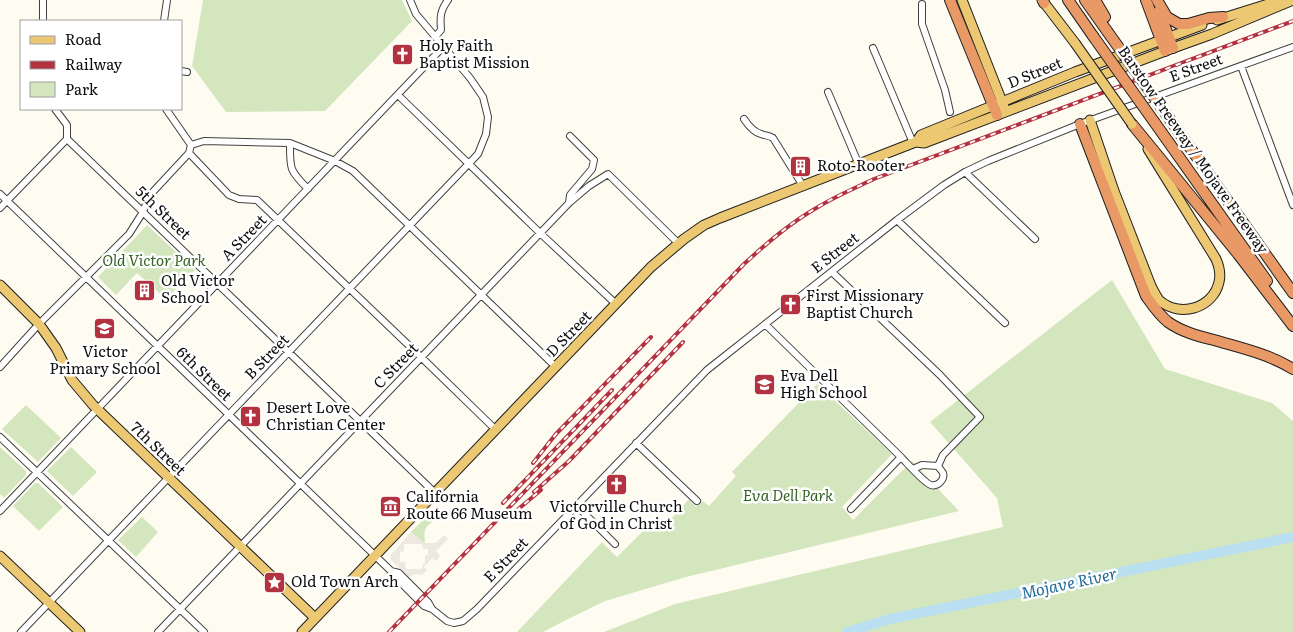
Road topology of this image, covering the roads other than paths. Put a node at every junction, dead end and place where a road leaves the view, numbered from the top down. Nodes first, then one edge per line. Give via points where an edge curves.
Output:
1 (43, 0) edge
2 (167, 0) edge
3 (410, 0) edge
4 (448, 0) edge
5 (950, 0) edge
6 (962, 0) edge
7 (1068, 0) edge
8 (1085, 0) edge
9 (1095, 0) edge
10 (1146, 0) edge
11 (1157, 0) edge
12 (1281, 0) edge
13 (1293, 0) edge
14 (1043, 1) edge
15 (922, 4) dead end
16 (1223, 17) junction
17 (43, 20) edge
18 (164, 20) edge
19 (1107, 31) junction
20 (435, 37) junction
21 (1164, 38) junction
22 (1293, 47) edge
23 (443, 48) junction
24 (873, 48) dead end
25 (1169, 49) junction
26 (1241, 66) junction
27 (828, 92) dead end
28 (398, 95) junction
29 (997, 103) junction
30 (56, 110) edge
31 (167, 110) edge
32 (950, 112) dead end
33 (1001, 114) junction
34 (744, 119) dead end
35 (1085, 122) junction
36 (1135, 128) junction
37 (570, 136) dead end
38 (67, 139) junction
39 (290, 143) junction
40 (915, 143) junction
41 (191, 145) junction
42 (189, 153) junction
43 (335, 161) junction
44 (469, 164) junction
45 (859, 165) junction
46 (965, 172) junction
47 (803, 186) junction
48 (308, 190) junction
49 (0, 194) edge
50 (7, 201) junction
51 (569, 203) junction
52 (1293, 205) edge
53 (0, 208) edge
54 (144, 212) junction
55 (897, 220) junction
56 (278, 221) junction
57 (410, 226) junction
58 (540, 233) junction
59 (1035, 239) dead end
60 (678, 243) junction
61 (832, 272) junction
62 (86, 277) junction
63 (0, 284) edge
64 (218, 284) junction
65 (350, 289) junction
66 (1293, 294) edge
67 (481, 295) junction
68 (616, 304) junction
69 (1293, 318) edge
70 (40, 324) junction
71 (765, 324) junction
72 (1005, 324) dead end
73 (1293, 326) edge
74 (158, 346) junction
75 (289, 352) junction
76 (422, 357) junction
77 (0, 366) edge
78 (556, 367) junction
79 (1293, 369) edge
80 (97, 410) junction
81 (229, 415) junction
82 (361, 421) junction
83 (496, 430) junction
84 (0, 437) edge
85 (636, 443) junction
86 (901, 457) junction
87 (938, 466) junction
88 (913, 469) junction
89 (38, 472) junction
90 (168, 478) junction
91 (301, 484) junction
92 (435, 493) junction
93 (696, 501) dead end
94 (576, 505) junction
95 (851, 509) dead end
96 (0, 511) edge
97 (108, 540) junction
98 (615, 544) dead end
99 (241, 546) junction
100 (0, 556) edge
101 (375, 556) junction
102 (49, 602) junction
103 (180, 609) junction
104 (315, 618) junction
105 (454, 623) joint
106 (21, 632) edge
107 (80, 632) edge
108 (158, 632) edge
109 (204, 632) edge
110 (302, 632) edge

1 - 17 street
2 - 18 street
3 - 20 street, B Street via 416,14
4 - 20 street via 442,7 442,30
5 - 29 highway
6 - 29 main road
7 - 69 highway, Barstow Freeway / Mojave Freeway, bridge
8 - 19 highway, Barstow Freeway / Mojave Freeway
9 - 19 highway via 1105,18
10 - 21 highway
11 - 16 highway via 1167,17 1179,24
11 - 21 highway
12 - 16 main road, D Street
13 - 25 main road, D Street
14 - 36 main road, bridge
15 - 32 street via 922,24
16 - 21 main road, D Street
19 - 66 highway, Barstow Freeway / Mojave Freeway, bridge
20 - 23 street, B Street
21 - 25 highway
21 - 29 main road, D Street
22 - 26 street, E Street
23 - 28 street, A Street
23 - 44 street, B Street via 483,97 488,117 486,134 478,154
24 - 40 street
25 - 33 main road, D Street
26 - 35 street, E Street
26 - 52 street
27 - 45 street
28 - 43 street, A Street
28 - 44 street
29 - 33 highway
29 - 40 main road, D Street via 921,135
30 - 38 street via 67,125
31 - 41 street
33 - 40 main road, D Street via 924,143
34 - 47 street via 759,134 773,138
35 - 36 main road via 1158,299 1170,307 1186,310 1198,307 1215,293 1220,269
35 - 46 street, E Street
35 - 79 highway via 1146,296 1157,312 1186,332 1255,351
36 - 73 highway
37 - 51 street via 594,160 592,169 570,195
38 - 50 street
38 - 54 street, 5th Street
39 - 41 street via 204,141
39 - 43 street
39 - 48 street via 290,166
40 - 45 main road, D Street
41 - 42 street
42 - 54 street via 149,196
42 - 56 street via 229,195 257,200
43 - 48 street, A Street
43 - 57 street via 353,171
44 - 57 street, B Street
44 - 58 street
45 - 47 main road, D Street
46 - 55 street, E Street
46 - 59 street
47 - 60 main road, D Street via 720,218
48 - 56 street, A Street
49 - 50 street, 6th Street
50 - 53 street
50 - 62 street, 6th Street
51 - 58 street, C Street
51 - 60 street via 608,174
54 - 62 street via 129,234
54 - 64 street, 5th Street
55 - 61 street, E Street
55 - 72 street
56 - 64 street, A Street
56 - 65 street
57 - 65 street, B Street
57 - 67 street
58 - 67 street, C Street
58 - 68 street
60 - 68 main road, D Street
61 - 71 street, E Street
61 - 87 street via 980,417 943,455
62 - 70 street
62 - 74 street, 6th Street
63 - 70 main road, 7th Street
64 - 74 street, A Street
64 - 75 street, 5th Street
65 - 75 street, B Street
65 - 76 street
67 - 76 street, C Street
67 - 78 street
68 - 78 main road, D Street
70 - 77 street
70 - 80 main road, 7th Street via 72,380
71 - 85 street, E Street via 707,370
71 - 86 street
74 - 80 street, A Street
74 - 81 street, 6th Street
75 - 81 street, B Street
75 - 82 street, 5th Street
76 - 82 street, C Street
76 - 83 street
78 - 83 main road, D Street
80 - 89 street, A Street
80 - 90 main road, 7th Street
81 - 90 street, B Street
81 - 91 street, 6th Street
82 - 91 street, C Street
82 - 92 street, 5th Street
83 - 92 main road, D Street
84 - 89 street
85 - 93 street
85 - 94 street, E Street
86 - 88 street
86 - 95 street
87 - 88 street via 922,465
87 - 88 street via 943,475 937,485 922,479
89 - 96 street, A Street
89 - 97 street
90 - 97 street, B Street
90 - 99 main road, 7th Street
91 - 99 street, C Street
91 - 101 street, 6th Street
92 - 101 main road, D Street
94 - 98 street
94 - 105 street, E Street via 471,615
97 - 102 street, B Street
97 - 103 street
99 - 103 street, C Street
99 - 104 main road, 7th Street
100 - 102 main road
101 - 104 main road, D Street
101 - 105 street, 6th Street via 424,606
102 - 106 street, B Street
102 - 107 main road
103 - 108 street, C Street
103 - 109 street
104 - 110 main road, D Street

